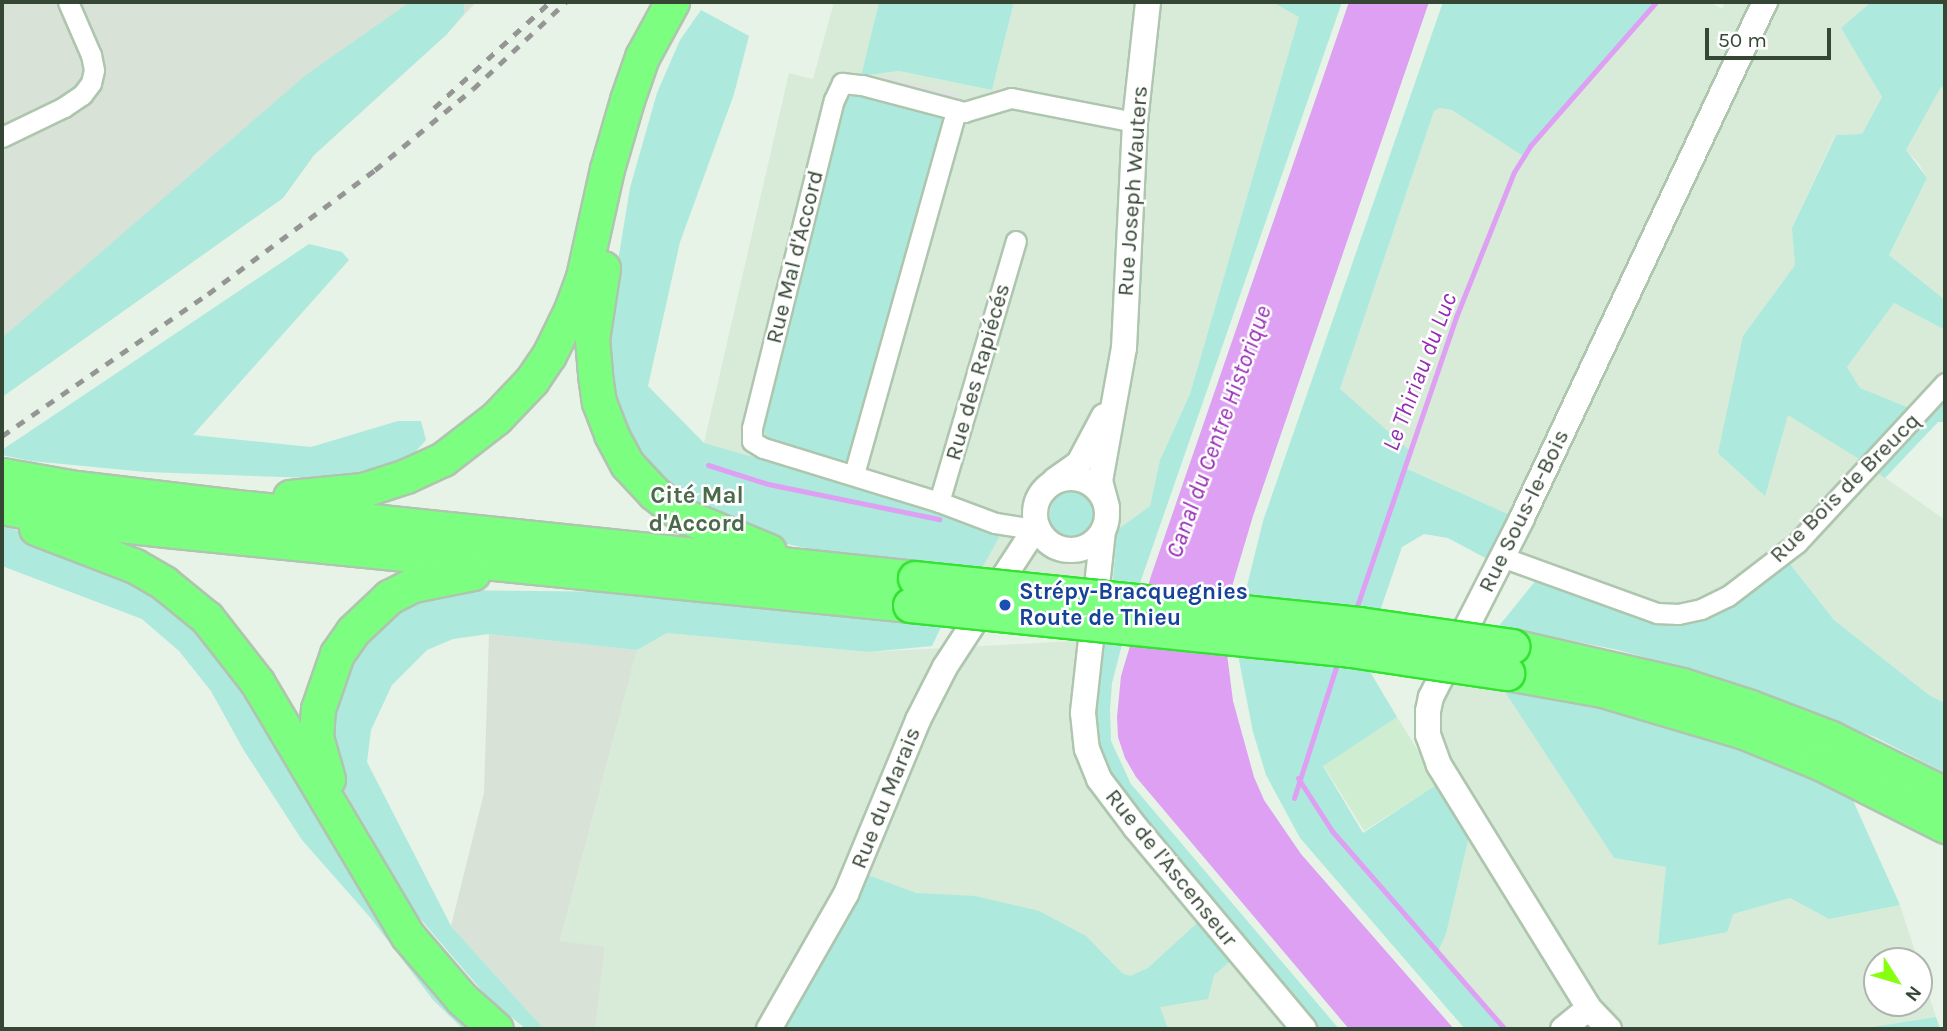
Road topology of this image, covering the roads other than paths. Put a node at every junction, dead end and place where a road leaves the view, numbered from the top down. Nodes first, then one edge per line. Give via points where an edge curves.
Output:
1 (68, 2) edge
2 (672, 2) edge
3 (689, 2) edge
4 (1148, 2) edge
5 (1765, 2) edge
6 (956, 110) junction
7 (1135, 122) junction
8 (2, 137) edge
9 (1016, 242) dead end
10 (1118, 381) junction
11 (1945, 383) edge
12 (854, 474) junction
13 (1055, 481) junction
14 (4, 486) edge
15 (939, 502) junction
16 (1107, 507) junction
17 (247, 508) junction
18 (2, 514) edge
19 (1036, 522) junction
20 (995, 523) junction
21 (1103, 531) junction
22 (1059, 547) junction
23 (1502, 557) junction
24 (499, 565) junction
25 (795, 566) junction
26 (1008, 570) junction
27 (913, 592) junction
28 (1094, 603) junction
29 (1509, 659) junction
30 (1945, 794) edge
31 (1945, 826) edge
32 (1589, 1008) junction
33 (496, 1029) edge
34 (515, 1029) edge
35 (769, 1029) edge
36 (1304, 1029) edge
37 (1563, 1029) edge
38 (1609, 1029) edge

1 - 8 street via 91,55 91,83 64,107
2 - 17 highway via 642,57 627,100 571,310 549,355 515,400 443,459 406,476 363,490 282,497
3 - 25 highway via 655,62 622,173 594,317 599,402 627,464 654,493 682,514 761,546
4 - 7 street, Rue Joseph Wauters
5 - 23 street, Rue Sous-le-Bois
6 - 7 street, Rue Mal d'Accord via 972,112 1011,98
6 - 12 street
6 - 12 street, Rue Mal d'Accord via 842,83 834,100 752,441
7 - 10 street, Rue Joseph Wauters via 1124,348
9 - 15 street, Rue des Rapiécés
10 - 13 street, Rue Joseph Wauters via 1091,445 1079,463
10 - 16 street, Rue Joseph Wauters via 1100,481
11 - 23 street, Rue Bois de Breucq via 1797,543 1728,596 1701,609 1657,613
12 - 15 street, Rue Mal d'Accord
13 - 16 street via 1077,477 1088,481 1104,496
13 - 19 street via 1039,495
14 - 17 highway via 76,488
14 - 24 highway via 65,519
15 - 20 street, Rue Mal d'Accord
16 - 21 street
17 - 25 highway
18 - 33 highway via 135,566 206,618 257,682 408,936 462,999
19 - 20 street, Rue Mal d'Accord
19 - 22 street
19 - 26 street, Rue du Marais
20 - 26 street via 1011,538
21 - 22 street via 1087,546
21 - 28 street, Rue de l'Ascenseur
22 - 26 street, Rue du Marais via 1047,543 1036,547
22 - 28 street, Rue de l'Ascenseur via 1078,562
23 - 32 street, Rue Sous-le-Bois via 1432,697 1428,735 1439,765
24 - 27 highway
24 - 34 highway via 413,585 369,614 345,642 326,680 316,737 325,773 419,929 472,990
25 - 27 highway
26 - 35 street, Rue du Marais via 944,667 846,894
27 - 29 highway, bridge via 1359,624
28 - 36 street, Rue de l'Ascenseur via 1083,713 1087,749 1100,779
29 - 30 highway via 1670,682 1831,738
29 - 31 highway via 1744,732 1820,763
32 - 37 street
32 - 38 street, Rue Sous-le-Bois

